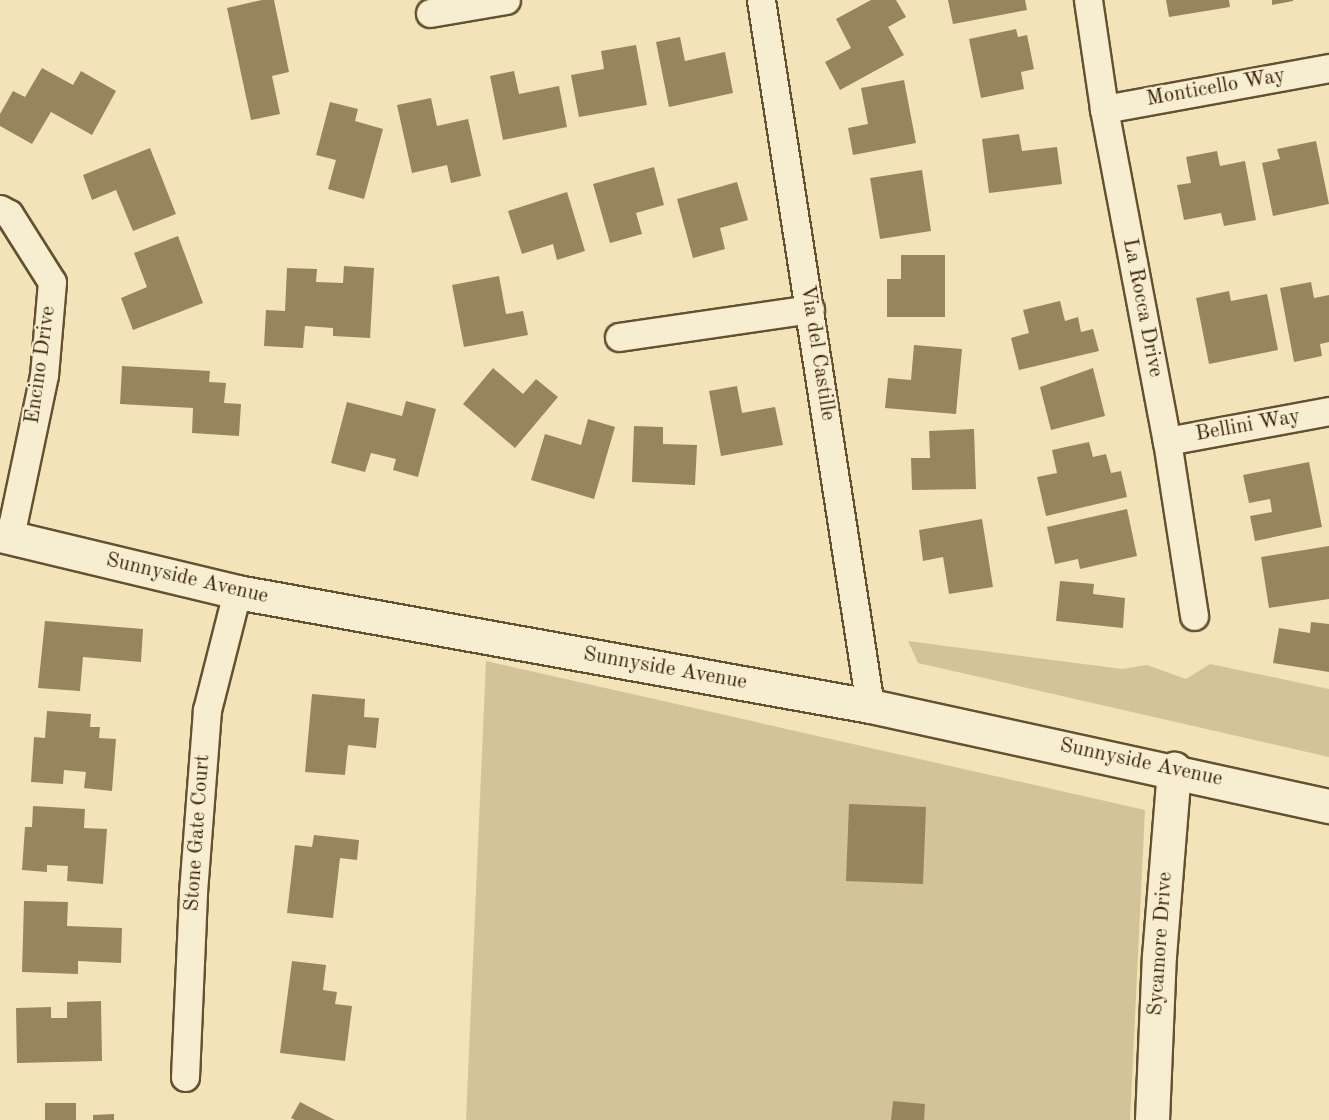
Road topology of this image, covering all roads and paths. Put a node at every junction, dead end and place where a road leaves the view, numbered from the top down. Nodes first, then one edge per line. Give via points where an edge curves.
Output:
1 (506, 0) edge
2 (761, 0) edge
3 (1088, 0) edge
4 (430, 13) dead end
5 (1329, 68) edge
6 (1104, 109) junction
7 (0, 209) edge
8 (810, 309) junction
9 (619, 337) dead end
10 (1329, 411) edge
11 (1167, 441) junction
12 (5, 536) edge
13 (237, 592) junction
14 (1194, 616) dead end
15 (870, 706) junction
16 (1173, 769) junction
17 (1329, 806) edge
18 (185, 1077) dead end
19 (1152, 1120) edge

1 - 4 street
2 - 8 street, Via del Castille
3 - 6 street, La Rocca Drive
5 - 6 street, Monticello Way
6 - 11 street, La Rocca Drive
7 - 12 street, Encino Drive via 9,214 52,282 44,375
8 - 9 street
8 - 15 street, Via del Castille
10 - 11 street, Bellini Way
11 - 14 street, La Rocca Drive
12 - 13 street, Sunnyside Avenue
13 - 15 street, Sunnyside Avenue
13 - 18 street, Stone Gate Court via 207,710 193,892
15 - 16 street, Sunnyside Avenue
16 - 17 street, Sunnyside Avenue
16 - 19 street, Sycamore Drive

